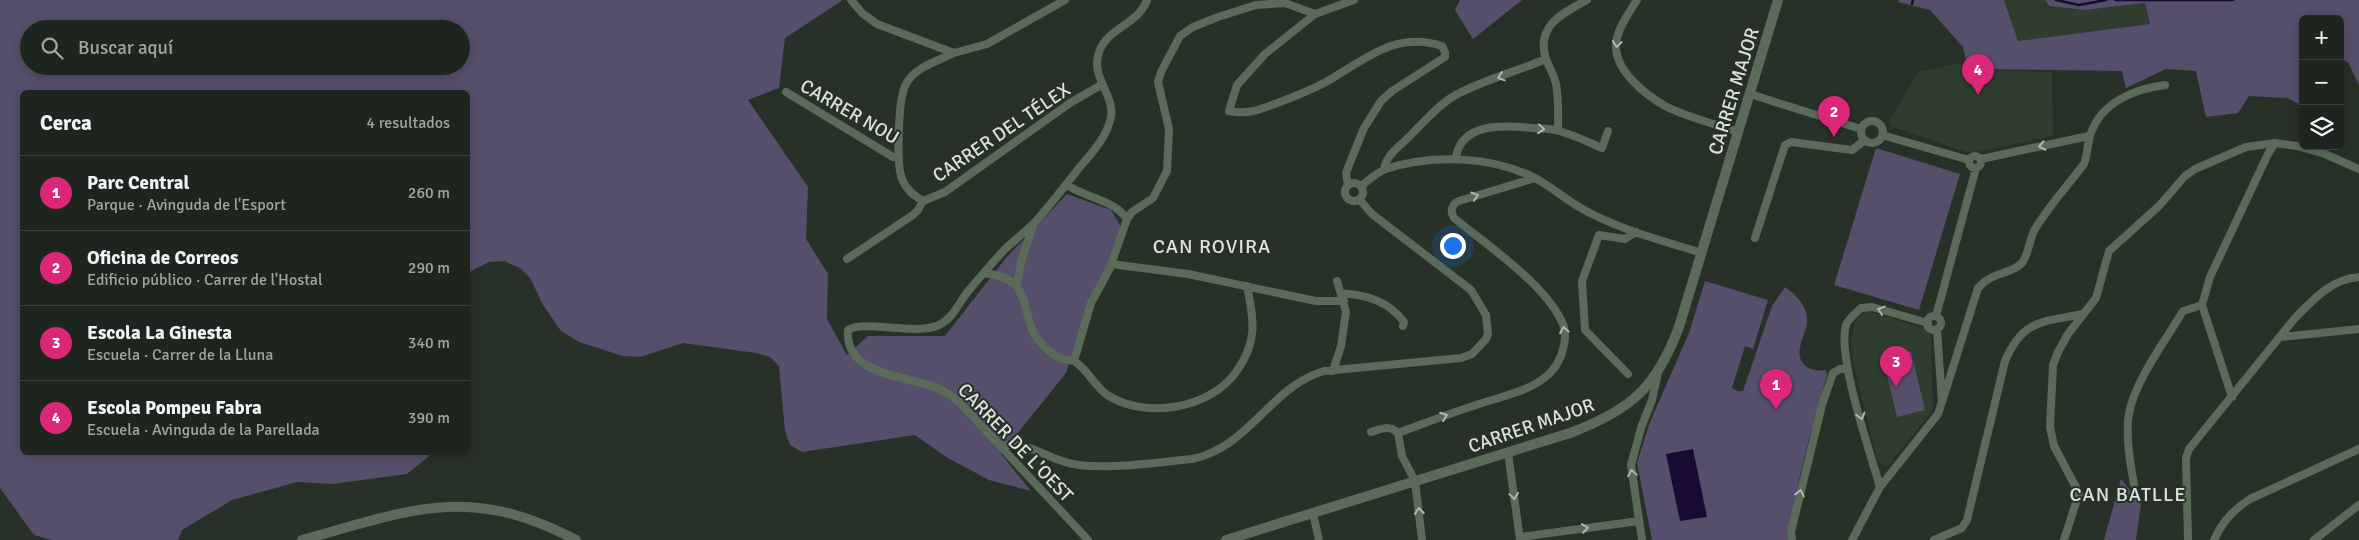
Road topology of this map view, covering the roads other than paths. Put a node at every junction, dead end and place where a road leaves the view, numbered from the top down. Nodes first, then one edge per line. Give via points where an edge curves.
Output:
1 (851, 0) edge
2 (1065, 0) edge
3 (1147, 0) edge
4 (1354, 0) edge
5 (1587, 0) edge
6 (1637, 0) edge
7 (1778, 0) edge
8 (1315, 14) junction
9 (954, 53) junction
10 (1546, 60) junction
11 (1101, 85) junction
12 (2165, 85) dead end
13 (786, 92) dead end
14 (1750, 94) junction
15 (1862, 129) junction
16 (1558, 130) junction
17 (1608, 131) dead end
18 (1738, 132) junction
19 (1882, 135) junction
20 (2090, 136) junction
21 (1865, 140) junction
22 (2276, 144) junction
23 (899, 157) junction
24 (1456, 158) junction
25 (1969, 160) junction
26 (1980, 160) junction
27 (1976, 168) junction
28 (1384, 169) junction
29 (2359, 170) edge
30 (1535, 178) junction
31 (1066, 185) junction
32 (1348, 185) junction
33 (1361, 186) junction
34 (1359, 199) junction
35 (923, 202) junction
36 (1127, 219) junction
37 (1035, 222) junction
38 (1636, 232) junction
39 (1755, 238) dead end
40 (1702, 253) junction
41 (847, 259) dead end
42 (1111, 264) junction
43 (984, 273) junction
44 (2359, 277) edge
45 (1337, 280) dead end
46 (1017, 286) junction
47 (1247, 286) junction
48 (1342, 297) junction
49 (2202, 305) junction
50 (2083, 314) junction
51 (1936, 316) junction
52 (1928, 323) junction
53 (1403, 326) dead end
54 (1937, 329) junction
55 (2359, 329) edge
56 (2281, 337) junction
57 (1074, 362) junction
58 (1848, 369) junction
59 (1333, 371) junction
60 (1658, 373) junction
61 (1628, 374) dead end
62 (2232, 397) junction
63 (1942, 402) junction
64 (1371, 432) dead end
65 (1398, 433) junction
66 (1002, 446) junction
67 (2359, 449) edge
68 (1508, 452) junction
69 (1415, 481) junction
70 (2134, 484) dead end
71 (1880, 488) junction
72 (2359, 505) edge
73 (1313, 513) junction
74 (1639, 521) junction
75 (1256, 535) edge
76 (1520, 538) edge
77 (302, 540) edge
78 (576, 540) edge
79 (1088, 540) edge
80 (1226, 540) edge
81 (1319, 540) edge
82 (1422, 540) edge
83 (1642, 540) edge
84 (1792, 540) edge
85 (1852, 540) edge
86 (1934, 540) edge
87 (2064, 540) edge
88 (2188, 540) edge
89 (2214, 540) edge
90 (2314, 540) edge

1 - 9 street via 877,24
2 - 9 street, CARRER DEL TÉLEX via 987,44
3 - 11 street via 1140,13 1103,44 1097,62
4 - 8 street
5 - 10 street via 1548,26 1543,43
6 -> 18 street via 1616,44 1617,56 1632,80 1666,106
7 - 14 street, CARRER MAJOR
8 - 32 street via 1265,54 1237,85 1229,111 1244,114 1304,93 1367,55 1387,47 1434,44 1442,46 1445,52 1445,57 1436,64 1381,101 1364,128 1349,165 1346,173
8 - 36 street via 1285,4 1256,6 1218,17 1180,36 1158,82 1169,129 1167,171 1153,198
9 - 23 street, CARRER DEL TÉLEX via 916,72 906,84 902,95
10 - 16 street via 1556,84
10 -> 28 street via 1468,89 1440,105 1396,149 1385,162
11 - 31 street via 1110,104 1108,125 1093,152
11 - 35 street, CARRER DEL TÉLEX via 1070,103 945,192
12 - 20 street via 2143,88 2117,100 2096,120
13 - 23 street, CARRER NOU via 893,157
14 - 15 street
14 - 18 street, CARRER MAJOR
15 - 19 street via 1866,123 1876,122
15 - 21 street
16 - 17 street via 1602,148
24 -> 16 street via 1460,142 1493,126
18 - 40 street, CARRER MAJOR
19 - 21 street via 1876,142
19 - 25 street
20 -> 26 street
20 - 63 street via 2084,164 2036,227 2029,239 2023,263 1996,274 1978,288
21 - 39 street via 1852,150 1792,142 1785,144
22 - 29 street via 2325,154
22 - 49 street via 2268,154 2210,277
22 - 50 street via 2246,147 2185,176 2159,206 2109,251 2096,298
23 - 35 street, CARRER DEL TÉLEX via 906,187
24 - 28 street
24 - 30 street via 1498,165
25 - 26 street via 1975,156
25 - 27 street via 1970,166
26 - 27 street
27 - 51 street
28 - 33 street
30 - 38 street via 1589,213
65 -> 30 street via 1531,386 1551,372 1558,360 1564,346 1565,330 1554,308 1526,277 1454,218 1451,210 1459,201
31 - 36 street via 1121,210
31 - 37 street
32 - 33 street
32 - 34 street via 1345,192 1348,198
33 - 34 street via 1363,193
34 - 59 street via 1372,214 1471,290 1486,315 1488,334 1472,354 1461,358
35 - 41 street via 913,215
36 - 42 street
37 - 43 street
37 - 46 street via 1021,262
38 - 40 street
38 - 61 street via 1625,239 1598,235 1582,281 1585,330
40 - 60 street, CARRER MAJOR via 1678,327
42 - 47 street
42 - 57 street via 1091,303
43 - 46 street via 995,274
43 - 66 street, CARRER DE L'OEST via 940,325 914,329 858,326 848,330 849,345 860,360 880,372 947,392
44 - 56 street via 2338,282 2324,290
45 - 48 street
46 - 57 street via 1037,339 1047,350
47 - 48 street via 1316,301
47 - 57 street via 1253,332 1249,351 1226,385 1200,400 1173,407 1122,403 1099,388
48 - 53 street via 1370,297 1398,314
48 - 59 street via 1346,312 1344,329
49 - 62 street
49 - 70 street via 2183,311 2140,381 2129,414 2129,462
50 - 86 street via 2032,326 2020,334 2012,346 2005,361 1967,520 1962,528
50 - 87 street via 2061,346 2053,365 2050,427 2054,446 2079,492
51 - 52 street via 1929,318
51 - 54 street via 1941,322
52 - 54 street via 1931,329
52 -> 58 street via 1872,307 1861,308 1847,323 1844,342
54 - 63 street
55 - 56 street
56 - 62 street
58 -> 71 street
84 -> 58 street via 1791,532 1822,405 1833,373
59 - 66 street via 1312,374 1300,381 1230,443 1200,458 1084,466 1062,462 1016,444
60 - 68 street, CARRER MAJOR via 1637,398 1602,420
74 -> 60 street via 1631,458
62 - 88 street via 2189,449 2186,458
63 - 71 street via 1938,414
64 - 65 street via 1386,427
65 - 69 street via 1402,456
66 - 79 street, CARRER DE L'OEST
67 - 89 street via 2250,499 2229,515
68 - 69 street, CARRER MAJOR
68 -> 76 street
69 - 73 street, CARRER MAJOR
82 -> 69 street
71 - 85 street
72 - 90 street
73 - 75 street, CARRER MAJOR
73 - 81 street
76 -> 74 street
74 - 83 street
75 - 80 street, CARRER MAJOR
77 - 78 street via 404,512 460,506 514,513

